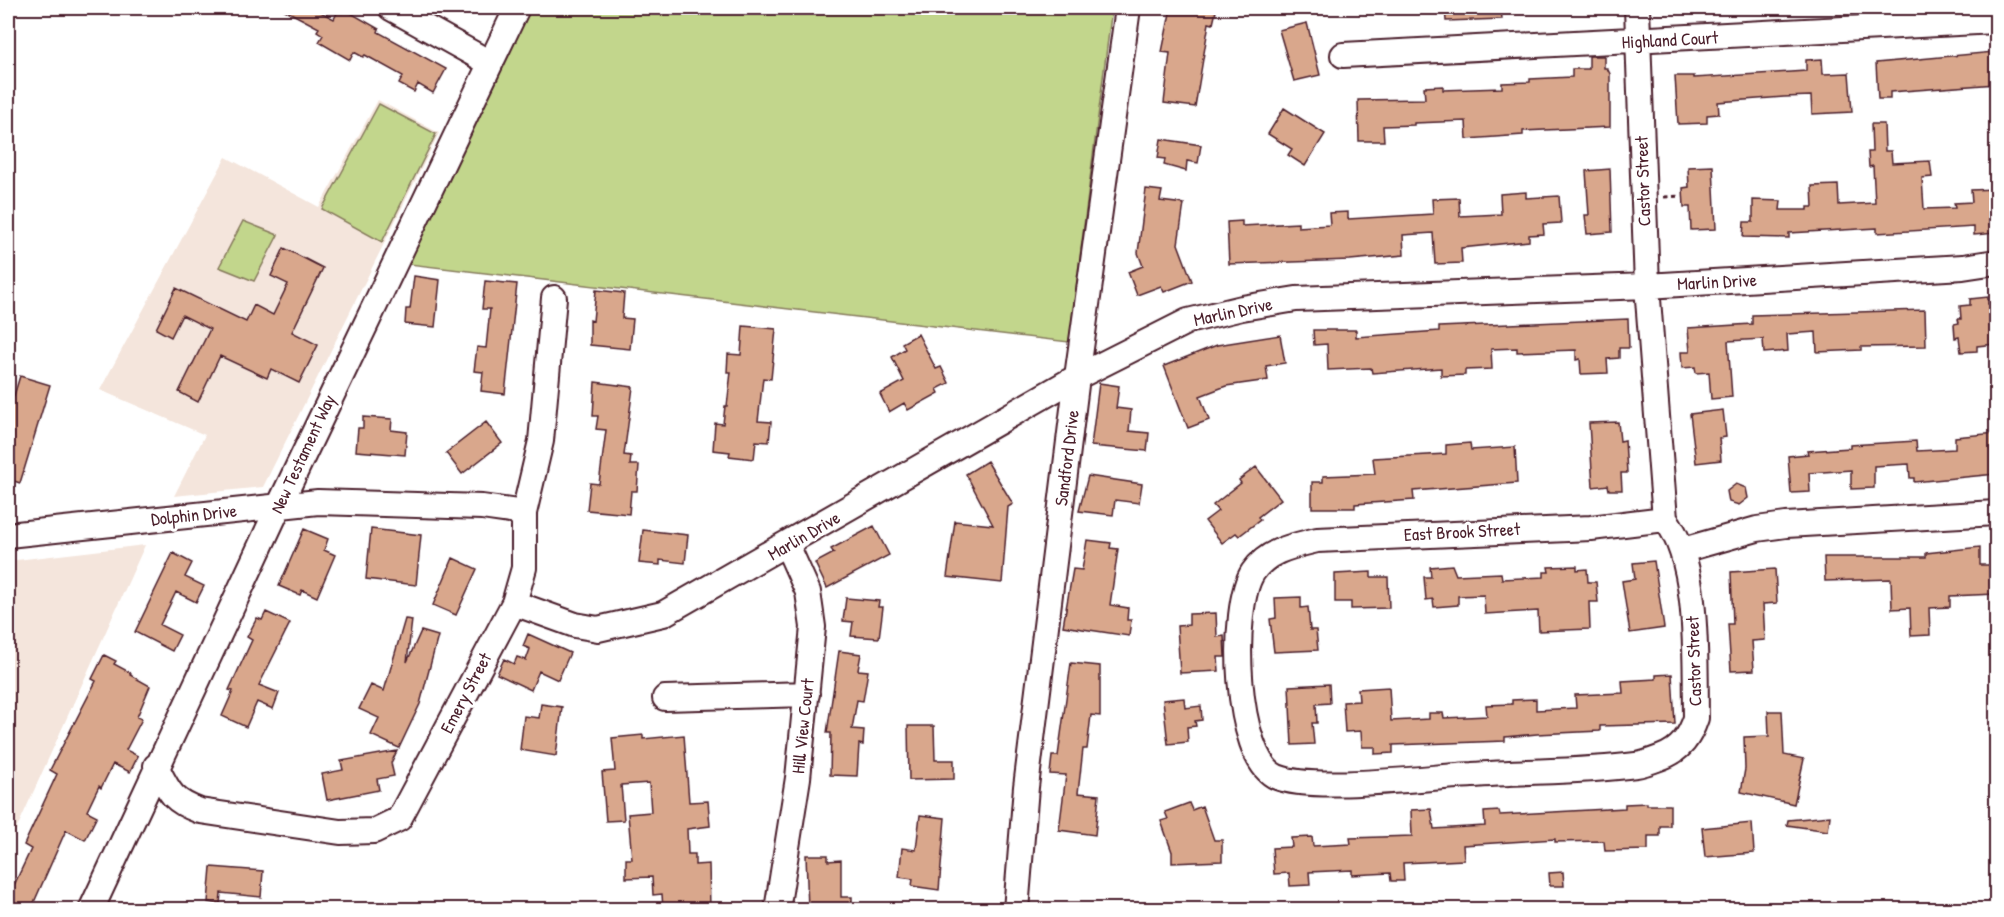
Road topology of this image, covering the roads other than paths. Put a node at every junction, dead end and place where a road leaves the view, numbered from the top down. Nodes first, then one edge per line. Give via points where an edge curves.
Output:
1 (390, 8) edge
2 (517, 8) edge
3 (1128, 8) edge
4 (1637, 8) edge
5 (1996, 21) edge
6 (1639, 42) junction
7 (1343, 55) dead end
8 (490, 63) junction
9 (1996, 262) edge
10 (1647, 286) junction
11 (554, 298) dead end
12 (1077, 377) junction
13 (279, 506) junction
14 (524, 513) junction
15 (1996, 513) edge
16 (1665, 519) junction
17 (8, 535) edge
18 (787, 545) junction
19 (1683, 550) junction
20 (1264, 561) joint
21 (514, 603) junction
22 (807, 694) junction
23 (665, 698) dead end
24 (156, 766) junction
25 (92, 906) edge
26 (777, 909) edge
27 (1016, 909) edge

1 - 8 street
2 - 8 street, New Testament Way
3 - 12 street, Sandford Drive
4 - 6 street, Castor Street
5 - 6 street, Highland Court
6 - 7 street, Highland Court
6 - 10 street, Castor Street
8 - 13 street, New Testament Way
9 - 10 street, Marlin Drive
10 - 12 street, Marlin Drive via 1296,299 1188,321
10 - 16 street, Castor Street
11 - 14 street, Emery Street via 541,441
12 - 18 street, Marlin Drive
12 - 27 street, Sandford Drive via 1026,787
13 - 14 street, Dolphin Drive via 318,502 482,507
13 - 17 street, Dolphin Drive
13 - 24 street, New Testament Way
14 - 21 street, Emery Street via 524,568
15 - 19 street via 1786,525
16 - 19 street, Castor Street via 1675,530
16 - 20 street, East Brook Street via 1591,528 1317,540 1282,548
18 - 21 street, Marlin Drive via 663,614 628,624 598,629 575,625
18 - 22 street, Hill View Court via 808,592 813,627
19 - 20 street, Castor Street via 1692,609 1696,718 1679,748 1638,765 1340,782 1277,777 1254,752 1245,721 1239,630 1246,589 1253,572
21 - 24 street, Emery Street via 399,819 374,831 340,832 200,811 178,803
22 - 23 street
22 - 26 street, Hill View Court
24 - 25 street, New Testament Way

